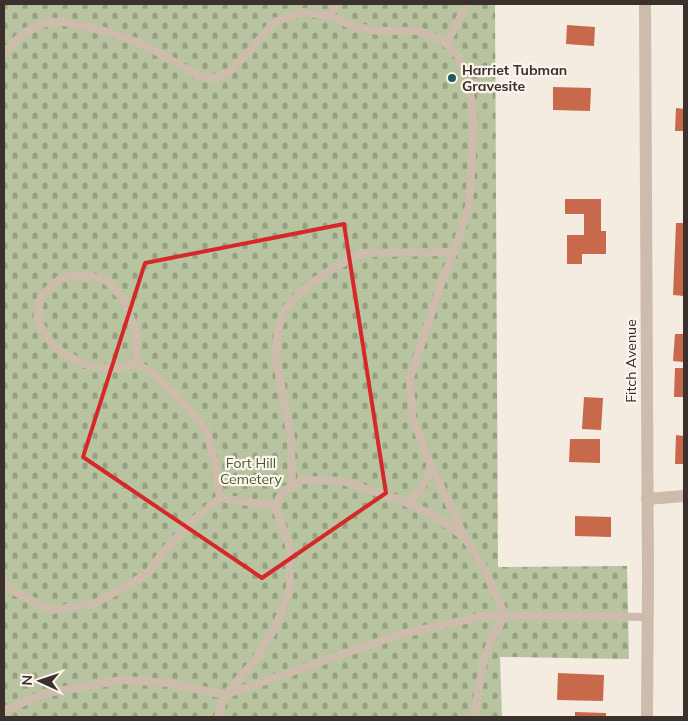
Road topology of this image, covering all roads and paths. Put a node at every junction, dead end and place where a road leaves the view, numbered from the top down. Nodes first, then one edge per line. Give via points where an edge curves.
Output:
1 (336, 4) edge
2 (466, 4) edge
3 (645, 4) edge
4 (329, 16) junction
5 (446, 44) junction
6 (4, 52) edge
7 (454, 252) junction
8 (137, 364) junction
9 (430, 463) junction
10 (292, 487) junction
11 (684, 496) edge
12 (220, 498) junction
13 (647, 499) junction
14 (407, 503) junction
15 (275, 506) junction
16 (465, 538) junction
17 (4, 581) edge
18 (505, 615) junction
19 (647, 616) junction
20 (225, 695) junction
21 (4, 710) edge
22 (218, 717) edge
23 (474, 717) edge
24 (647, 717) edge

1 - 4 lane
2 - 5 lane
3 - 13 street, Fitch Avenue
4 - 5 lane via 353,26 379,31 419,31
4 - 6 lane via 303,12 274,22 229,72 214,78 200,77 145,45 65,22 47,22 25,32
5 - 7 lane via 458,56 469,84 474,124 469,206
7 - 9 lane via 410,378 412,416
7 - 10 lane via 363,253 306,287 284,310 278,330 276,358 291,438
8 - 8 lane via 94,368 54,346 37,320 41,296 61,278 82,276 106,280 124,300 136,333
8 - 12 lane via 173,392 206,430
9 - 14 lane via 421,491
9 - 16 lane
10 - 14 lane via 303,480 342,481
10 - 15 lane via 283,491
11 - 13 street
12 - 15 lane
12 - 17 lane via 189,524 147,574 94,604 52,610 13,592
13 - 19 street, Fitch Avenue
14 - 16 lane via 433,515
15 - 20 lane via 289,544 290,588 276,626 256,660
16 - 18 lane via 485,570
18 - 19 lane
18 - 20 lane via 488,615 398,635
18 - 23 lane via 483,664
19 - 24 street, Fitch Avenue
20 - 21 lane via 168,683 122,680 47,694
20 - 22 lane

